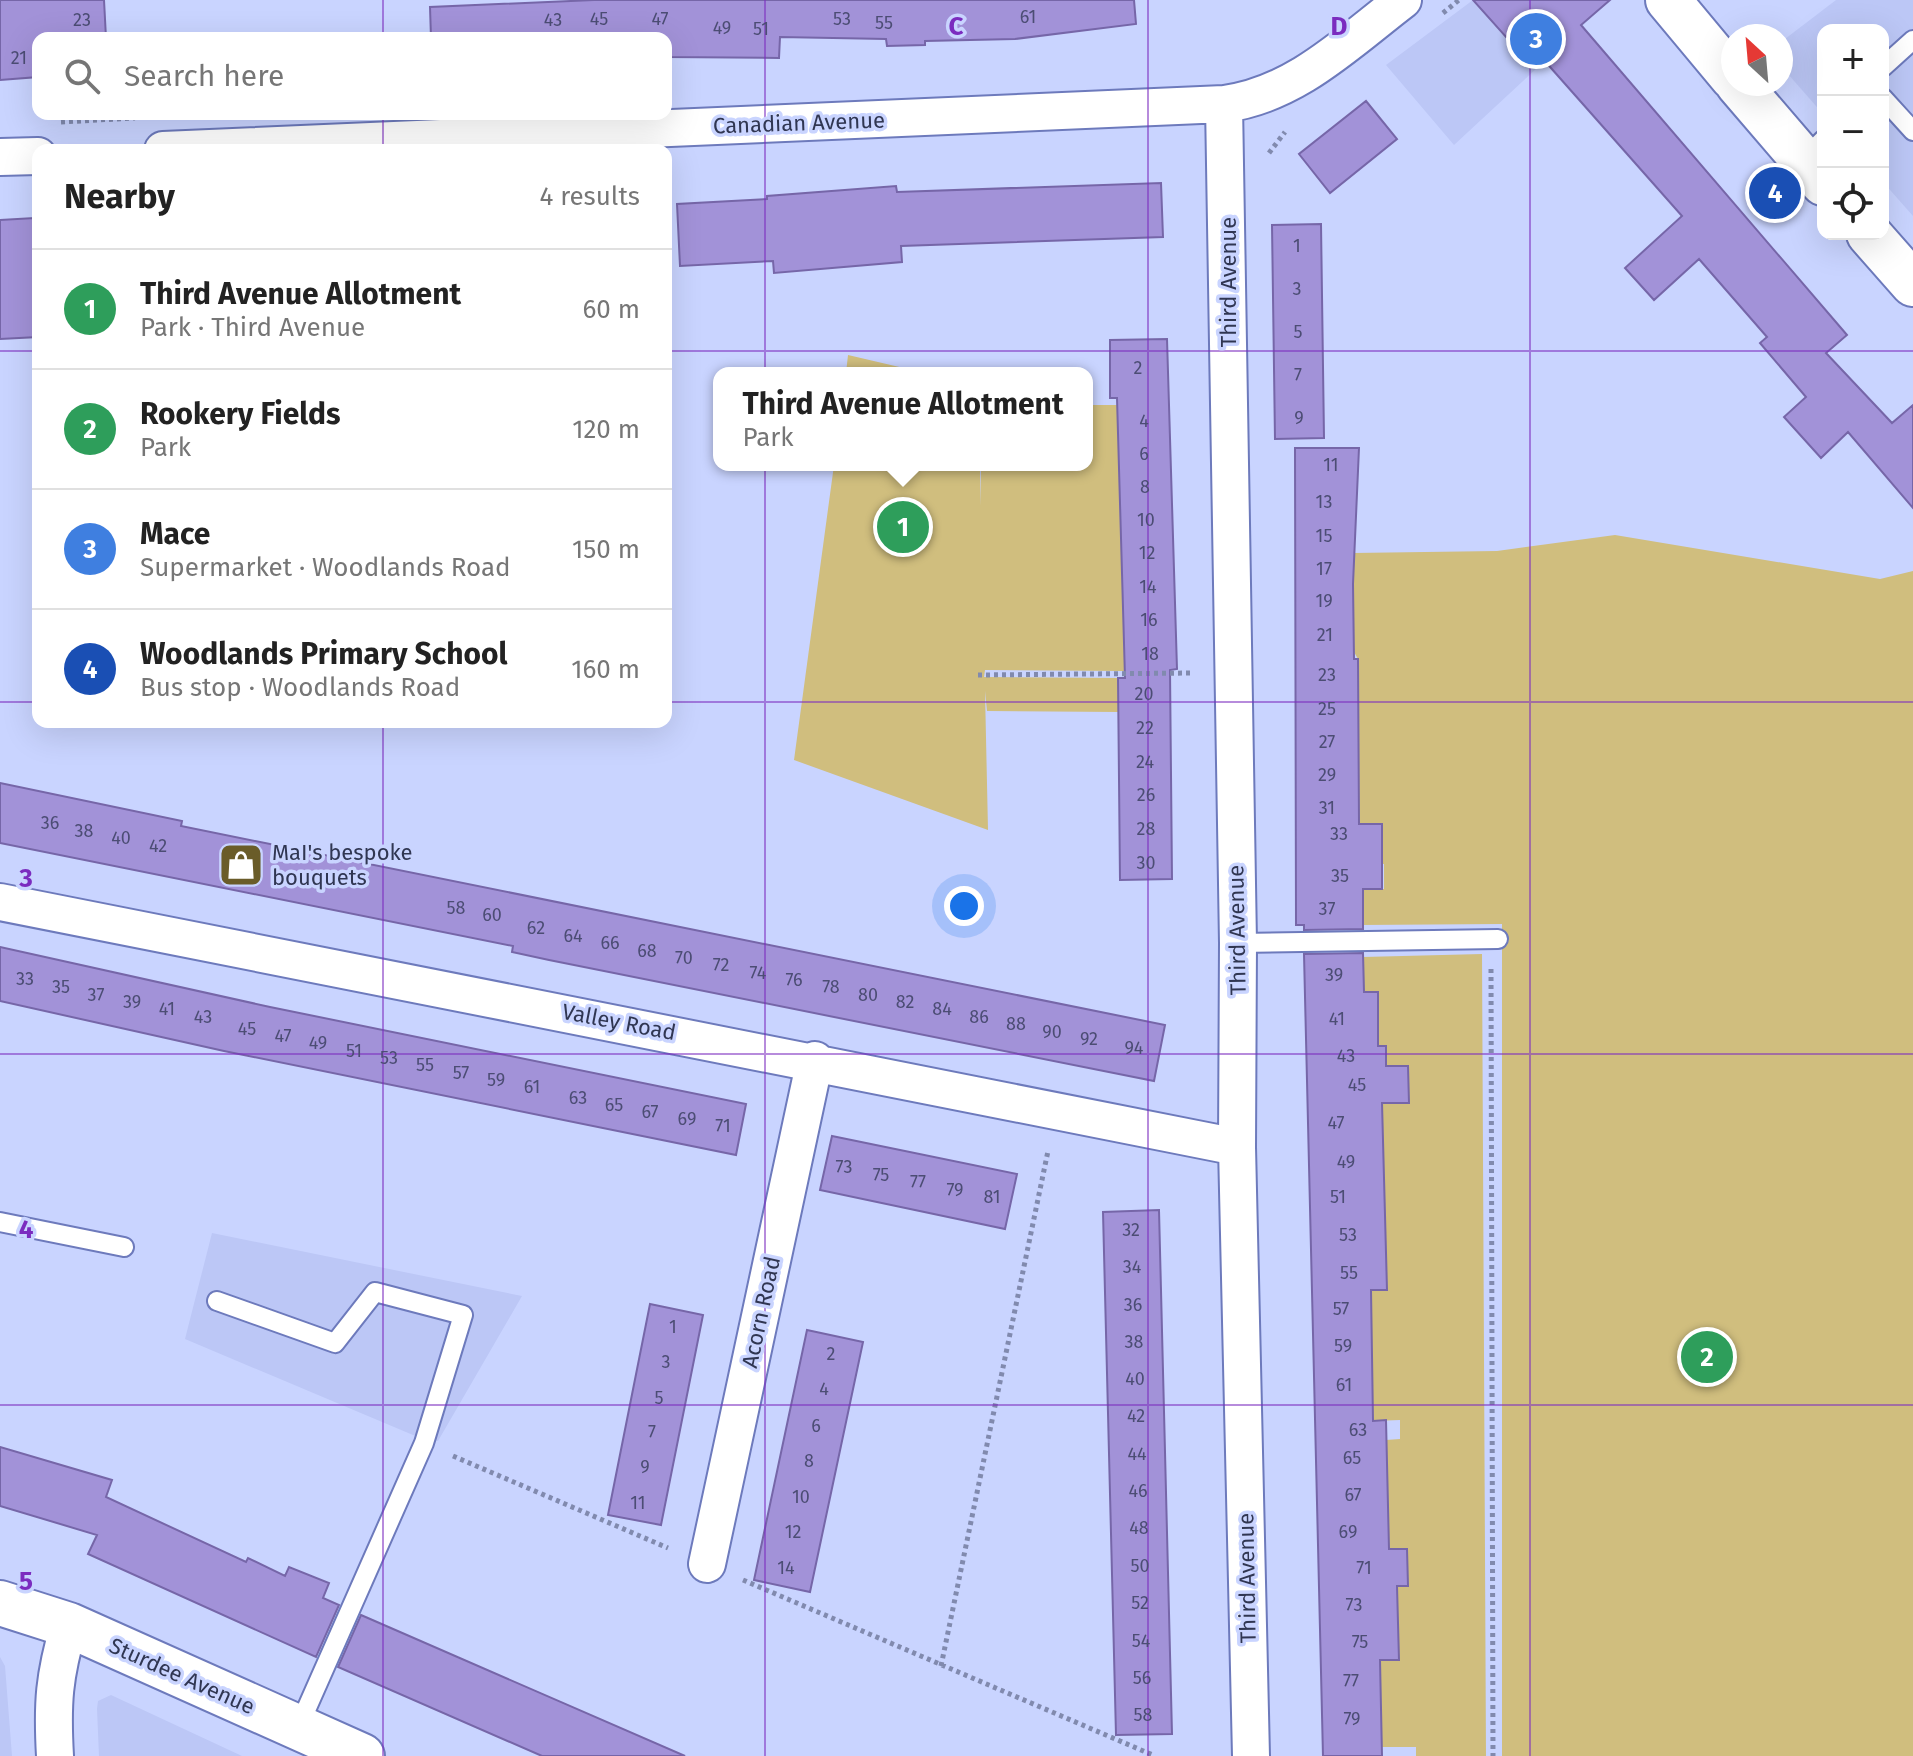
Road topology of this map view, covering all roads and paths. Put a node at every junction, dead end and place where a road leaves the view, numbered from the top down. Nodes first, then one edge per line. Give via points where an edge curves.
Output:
1 (1403, 0) edge
2 (1668, 0) edge
3 (1913, 40) edge
4 (1889, 62) edge
5 (1721, 64) edge
6 (1750, 96) edge
7 (1224, 104) junction
8 (1889, 105) edge
9 (100, 120) edge
10 (54, 122) dead end
11 (1913, 131) edge
12 (301, 144) edge
13 (32, 156) edge
14 (0, 157) edge
15 (1816, 161) edge
16 (1874, 240) edge
17 (1913, 284) edge
18 (1231, 673) junction
19 (978, 675) dead end
20 (0, 902) edge
21 (1494, 939) joint
22 (1238, 943) junction
23 (815, 1060) junction
24 (1057, 1111) junction
25 (1237, 1147) junction
26 (0, 1222) edge
27 (124, 1247) dead end
28 (217, 1301) dead end
29 (424, 1443) junction
30 (707, 1564) junction
31 (0, 1603) edge
32 (69, 1625) junction
33 (941, 1666) junction
34 (298, 1728) junction
35 (55, 1756) edge
36 (362, 1756) edge
37 (1155, 1756) edge
38 (1251, 1756) edge
39 (1493, 1756) edge

1 - 7 street, Canadian Avenue via 1282,88 1254,100
2 - 5 street
3 - 4 lane
6 - 15 street
7 - 12 street, Canadian Avenue
7 - 18 street, Third Avenue
8 - 11 lane
9 - 10 path
13 - 14 street
16 - 17 street
18 - 19 path
18 - 22 street, Third Avenue
20 - 23 street, Valley Road
21 - 22 lane
21 - 39 path
22 - 25 street, Third Avenue
23 - 24 street, Valley Road
23 - 30 street, Acorn Road
24 - 25 street, Valley Road
24 - 33 path
25 - 38 street, Third Avenue
26 - 27 lane
28 - 29 lane via 335,1343 375,1292 463,1315
29 - 30 path
29 - 34 lane
30 - 33 path
31 - 32 street, Sturdee Avenue
32 - 34 street, Sturdee Avenue
32 - 35 street via 54,1680
33 - 37 path
34 - 36 street, Sturdee Avenue

